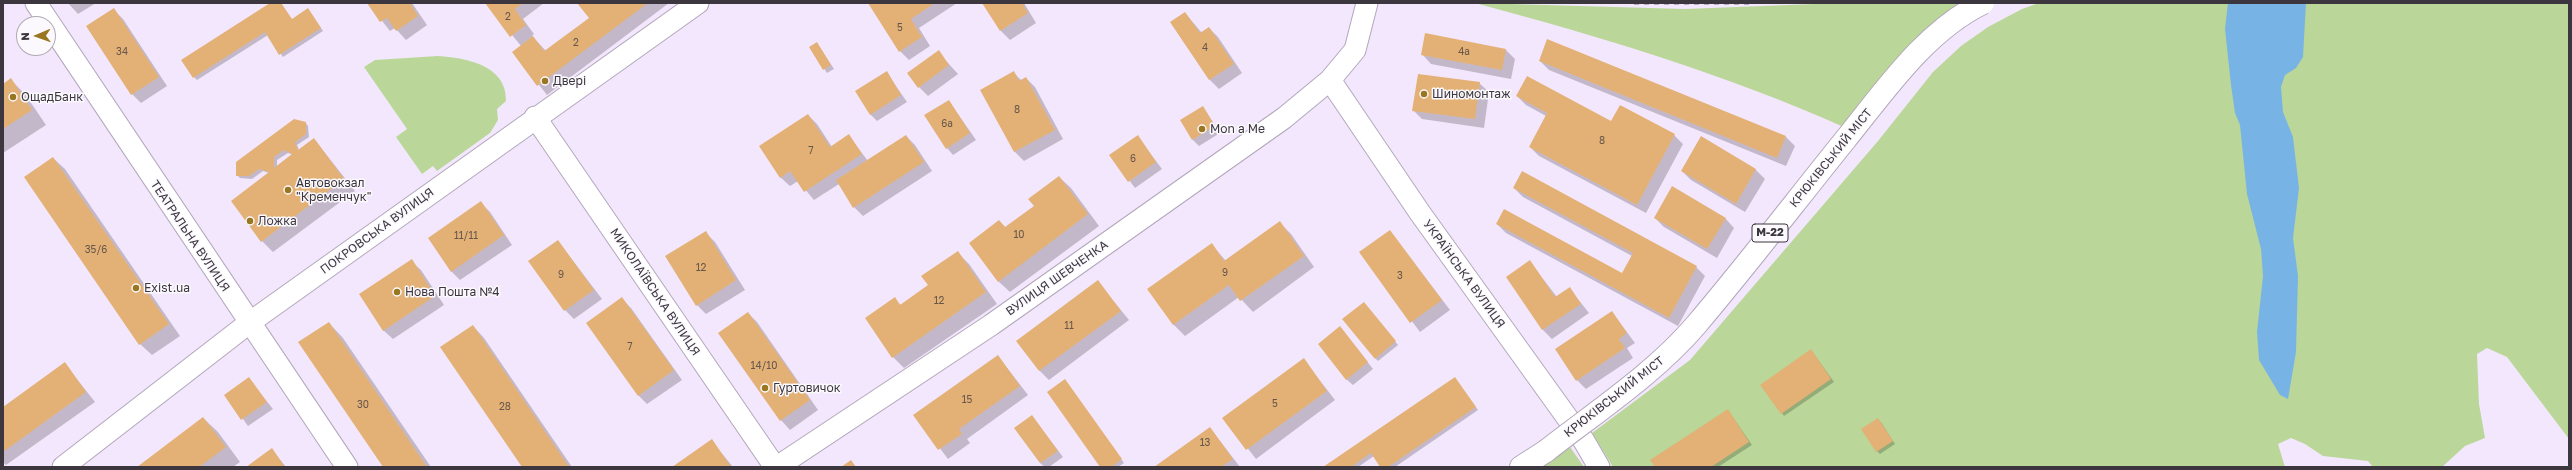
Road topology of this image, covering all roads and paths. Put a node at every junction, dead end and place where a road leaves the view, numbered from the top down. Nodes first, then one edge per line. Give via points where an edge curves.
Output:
1 (36, 3) edge
2 (698, 3) edge
3 (1367, 3) edge
4 (1983, 3) edge
5 (1330, 80) junction
6 (535, 118) junction
7 (249, 323) junction
8 (63, 467) edge
9 (347, 467) edge
10 (776, 467) edge
11 (1521, 467) edge
12 (1599, 467) edge

1 - 7 street, ТЕАТРАЛЬНА ВУЛИЦЯ
2 - 6 street, ПОКРОВСЬКА ВУЛИЦЯ
3 - 5 street, ВУЛИЦЯ ШЕВЧЕНКА via 1355,50
4 - 11 highway, КРЮКІВСЬКИЙ МІСТ / М-22, bridge via 1937,36 1891,82 1676,347 1546,451
5 - 10 street, ВУЛИЦЯ ШЕВЧЕНКА via 1284,118 991,325
5 - 12 street, УКРАЇНСЬКА ВУЛИЦЯ via 1420,214 1584,441
6 - 7 street, ПОКРОВСЬКА ВУЛИЦЯ
6 - 10 street, МИКОЛАЇВСЬКА ВУЛИЦЯ
7 - 8 street, ПОКРОВСЬКА ВУЛИЦЯ
7 - 9 street, ТЕАТРАЛЬНА ВУЛИЦЯ

